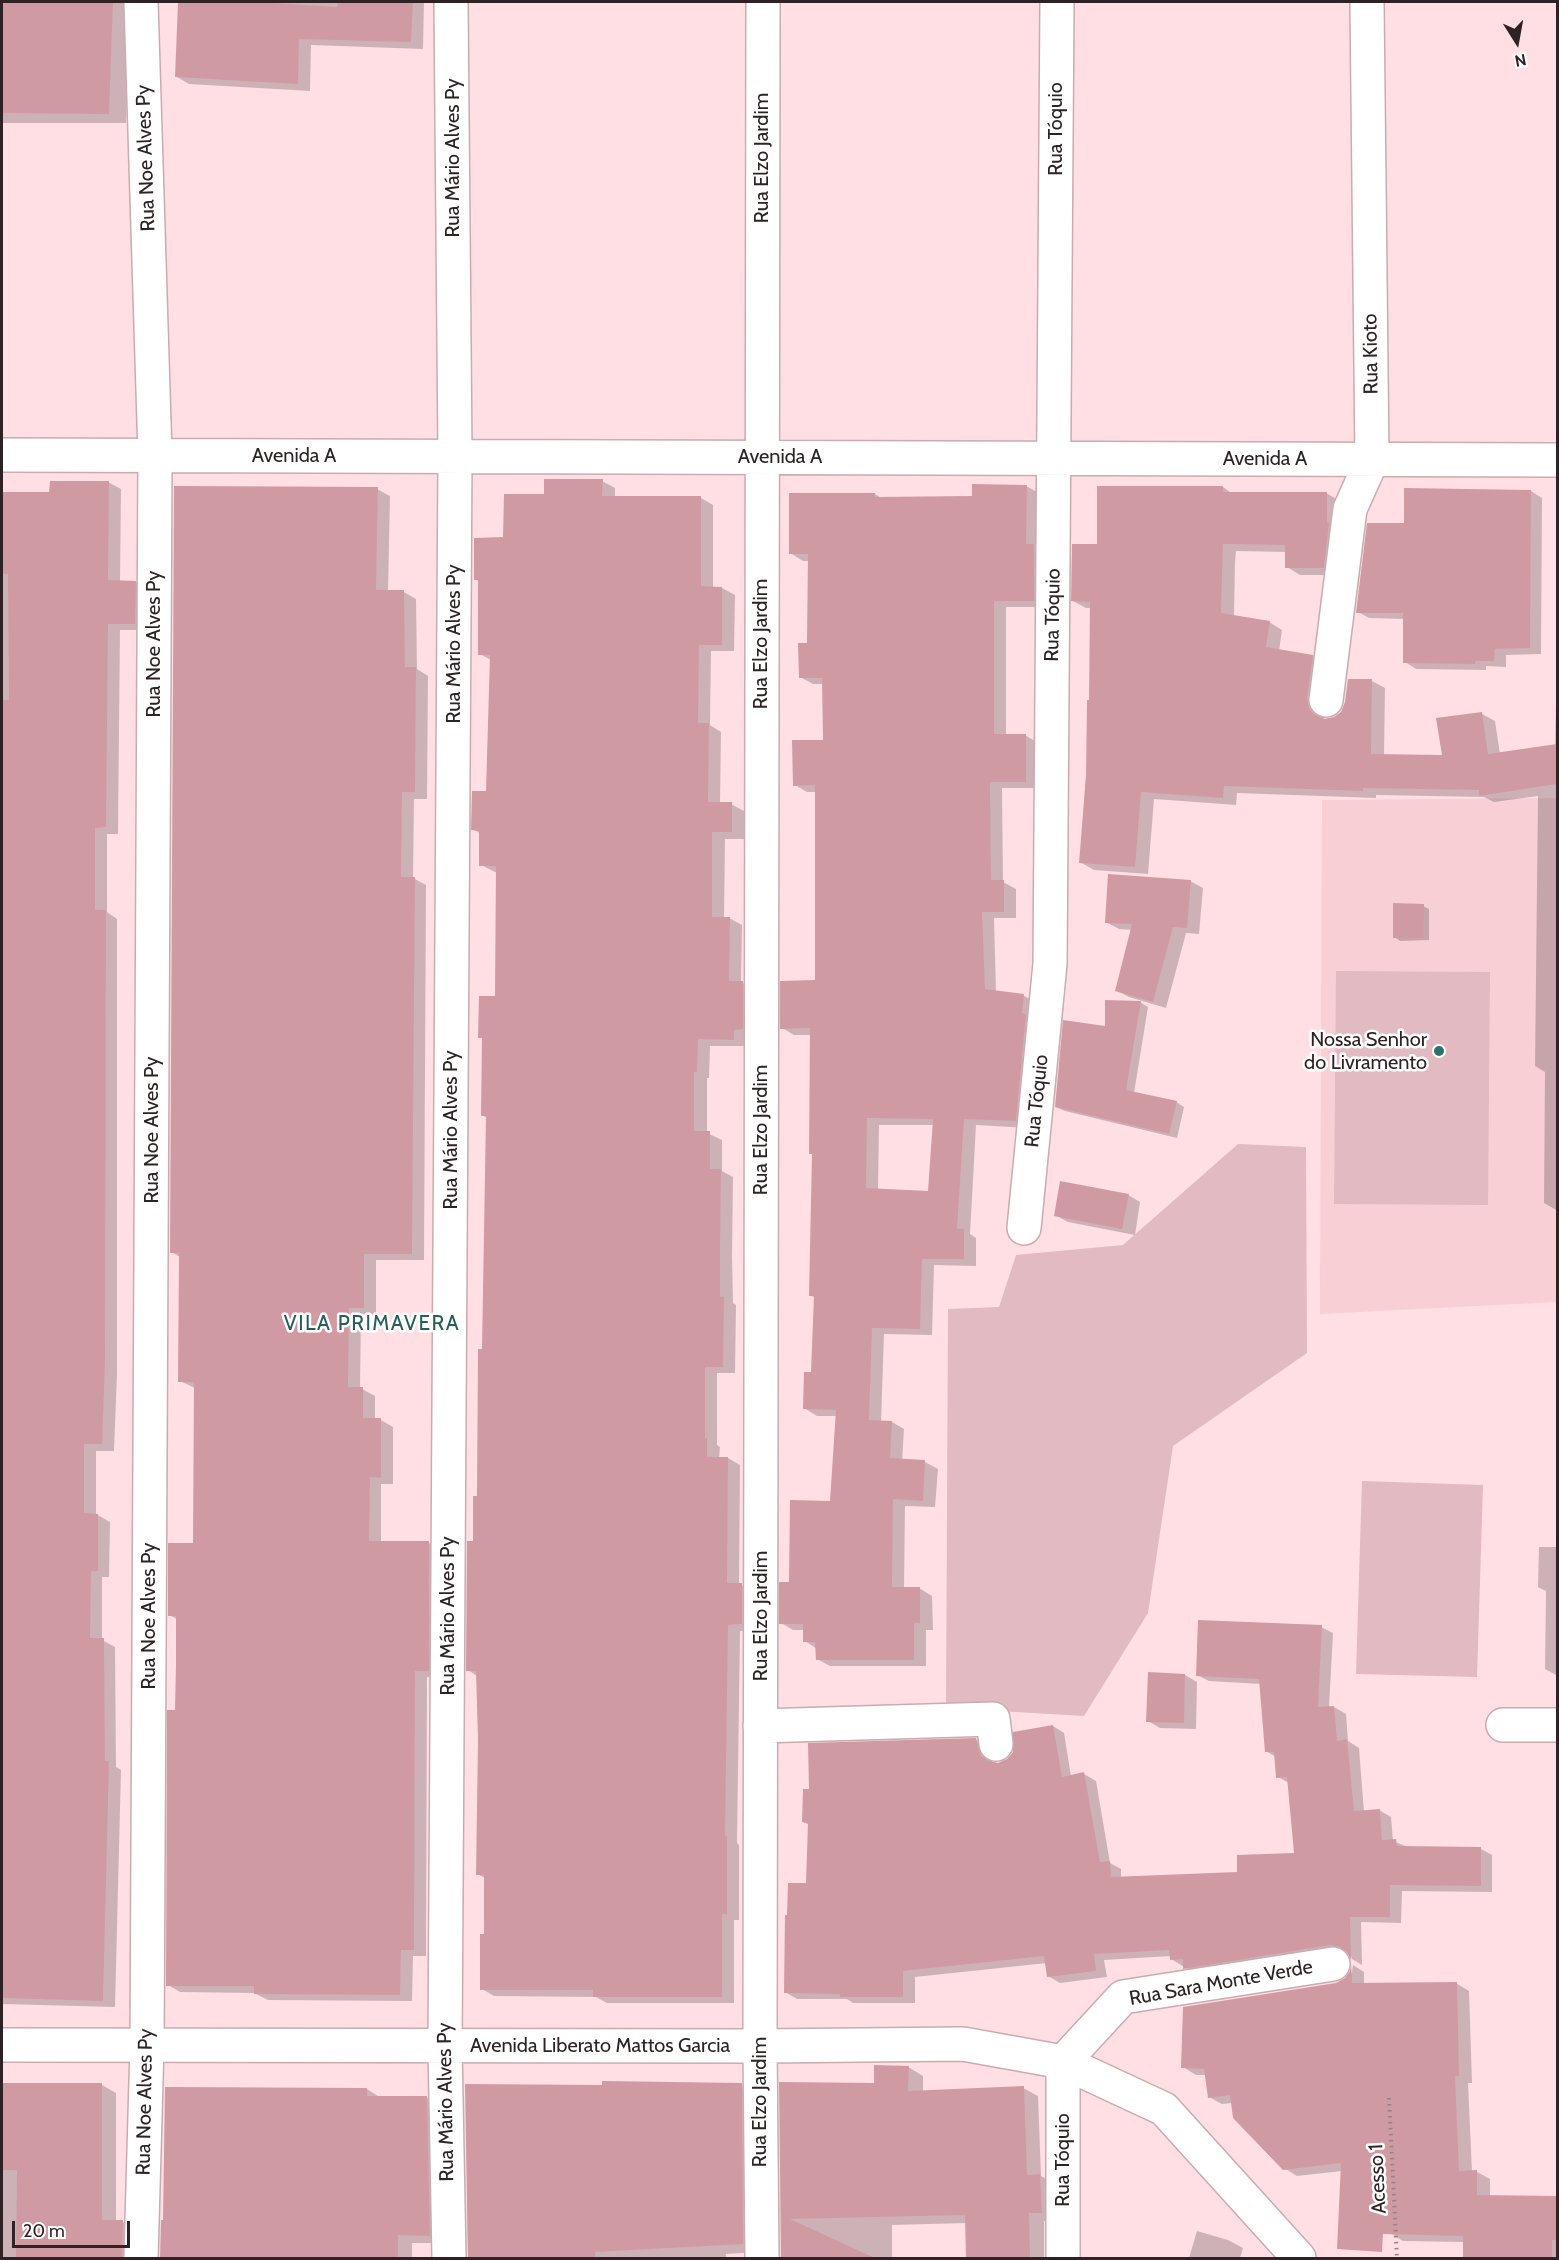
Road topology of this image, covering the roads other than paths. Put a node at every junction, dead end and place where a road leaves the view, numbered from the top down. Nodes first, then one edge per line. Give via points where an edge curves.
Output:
1 (141, 2) edge
2 (452, 2) edge
3 (763, 2) edge
4 (1057, 2) edge
5 (1367, 2) edge
6 (2, 454) edge
7 (155, 455) junction
8 (455, 456) junction
9 (761, 457) junction
10 (1055, 458) junction
11 (1372, 460) junction
12 (1557, 460) edge
13 (1326, 700) dead end
14 (1024, 1228) dead end
15 (1503, 1725) dead end
16 (1557, 1725) edge
17 (760, 1726) junction
18 (996, 1744) dead end
19 (1334, 1964) dead end
20 (2, 2045) edge
21 (147, 2045) junction
22 (445, 2045) junction
23 (760, 2046) junction
24 (1063, 2062) junction
25 (141, 2259) edge
26 (449, 2259) edge
27 (762, 2259) edge
28 (1063, 2259) edge
29 (1299, 2259) edge

1 - 7 street, Rua Noe Alves Py
2 - 8 street, Rua Mário Alves Py
3 - 9 street, Rua Elzo Jardim
4 - 10 street, Rua Tóquio
5 - 11 street, Rua Kioto
6 - 7 street, Avenida A
7 - 8 street, Avenida A
7 - 21 street, Rua Noe Alves Py
8 - 9 street, Avenida A
8 - 22 street, Rua Mário Alves Py
9 - 10 street, Avenida A
9 - 17 street, Rua Elzo Jardim
10 - 11 street, Avenida A
10 - 14 street, Rua Tóquio via 1050,964
11 - 12 street, Avenida A
11 - 13 street, Rua Kioto via 1350,509
15 - 16 street
17 - 18 street via 993,1719
17 - 23 street, Rua Elzo Jardim
19 - 24 street, Rua Sara Monte Verde via 1124,1997
20 - 21 street, Avenida Liberato Mattos Garcia
21 - 22 street, Avenida Liberato Mattos Garcia
21 - 25 street, Rua Noe Alves Py
22 - 23 street, Avenida Liberato Mattos Garcia
22 - 26 street, Rua Mário Alves Py
23 - 24 street, Avenida Liberato Mattos Garcia via 963,2044
23 - 27 street, Rua Elzo Jardim
24 - 28 street, Rua Tóquio
24 - 29 street, Avenida Liberato Mattos Garcia via 1164,2109

